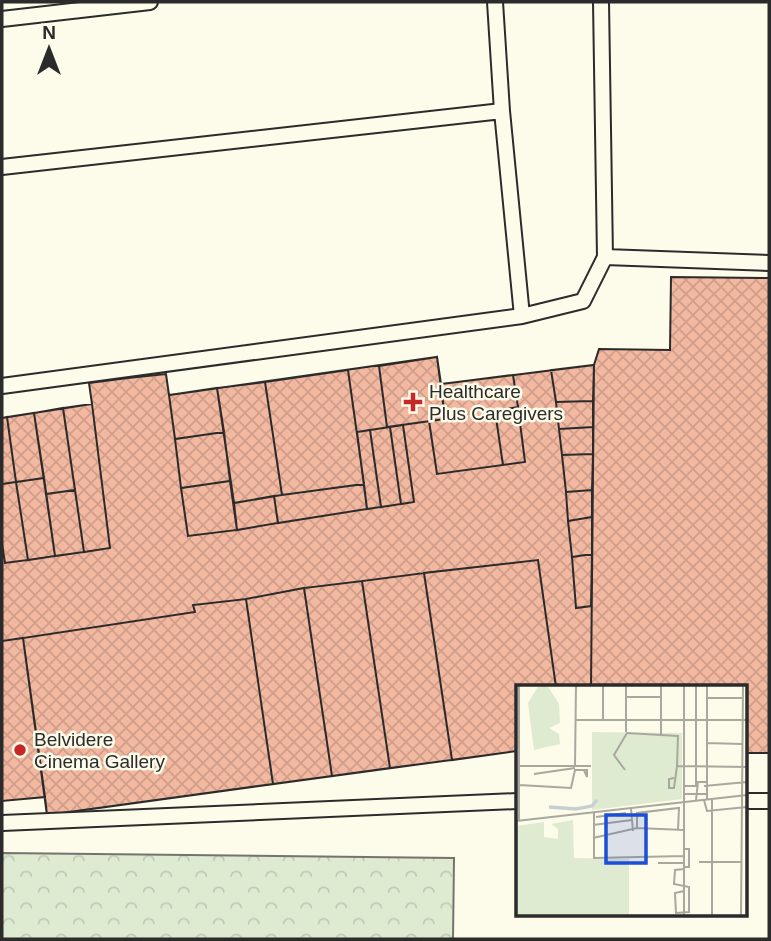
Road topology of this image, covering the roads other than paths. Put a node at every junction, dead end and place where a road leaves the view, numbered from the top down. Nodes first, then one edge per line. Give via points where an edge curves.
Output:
1 (149, 2) edge
2 (495, 2) edge
3 (601, 2) edge
4 (2, 19) edge
5 (502, 111) junction
6 (2, 167) edge
7 (605, 257) junction
8 (769, 264) edge
9 (522, 316) junction
10 (2, 386) edge
11 (516, 801) edge
12 (746, 801) edge
13 (769, 801) edge
14 (2, 823) edge

1 - 4 lane
2 - 5 lane
3 - 7 lane
5 - 6 lane
5 - 9 lane
7 - 8 lane
7 - 9 lane via 583,301
9 - 10 lane
11 - 14 lane
12 - 13 lane

